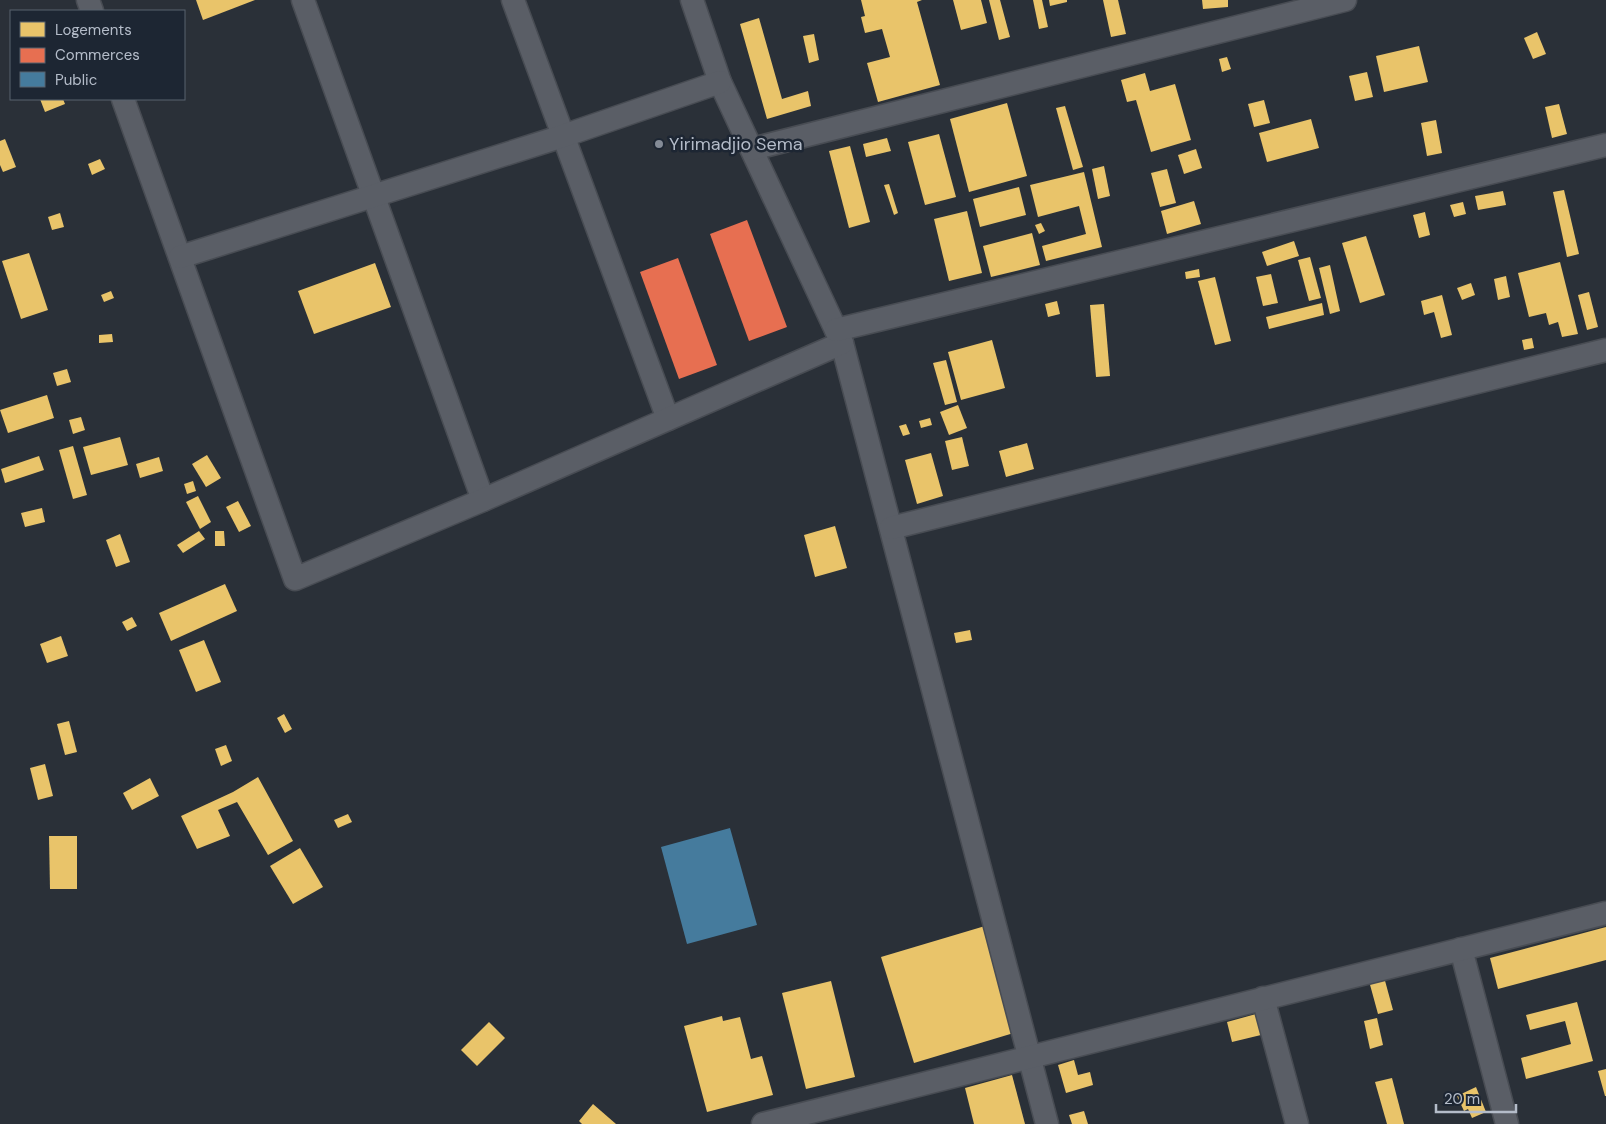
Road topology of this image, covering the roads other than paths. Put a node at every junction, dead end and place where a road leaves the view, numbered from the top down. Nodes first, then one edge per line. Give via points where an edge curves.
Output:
1 (303, 0) edge
2 (513, 0) edge
3 (692, 0) edge
4 (1345, 0) edge
5 (720, 82) junction
6 (123, 100) edge
7 (563, 136) junction
8 (1606, 145) edge
9 (752, 149) junction
10 (374, 196) junction
11 (180, 257) junction
12 (839, 337) junction
13 (1606, 350) edge
14 (668, 420) junction
15 (483, 500) junction
16 (891, 528) junction
17 (1606, 913) edge
18 (1461, 949) junction
19 (1263, 998) junction
20 (1030, 1057) junction
21 (764, 1124) edge
22 (1047, 1124) edge
23 (1297, 1124) edge
24 (1508, 1124) edge

1 - 10 street
2 - 7 street
3 - 5 street
4 - 9 street
5 - 7 street
5 - 9 street
6 - 11 street
7 - 10 street
7 - 14 street
8 - 12 street
9 - 12 street
10 - 11 street
10 - 15 street
11 - 15 street via 295,579
12 - 14 street
12 - 16 street
13 - 16 street
14 - 15 street
16 - 20 street
17 - 18 street
18 - 19 street
18 - 24 street
19 - 20 street
19 - 23 street
20 - 21 street
20 - 22 street

